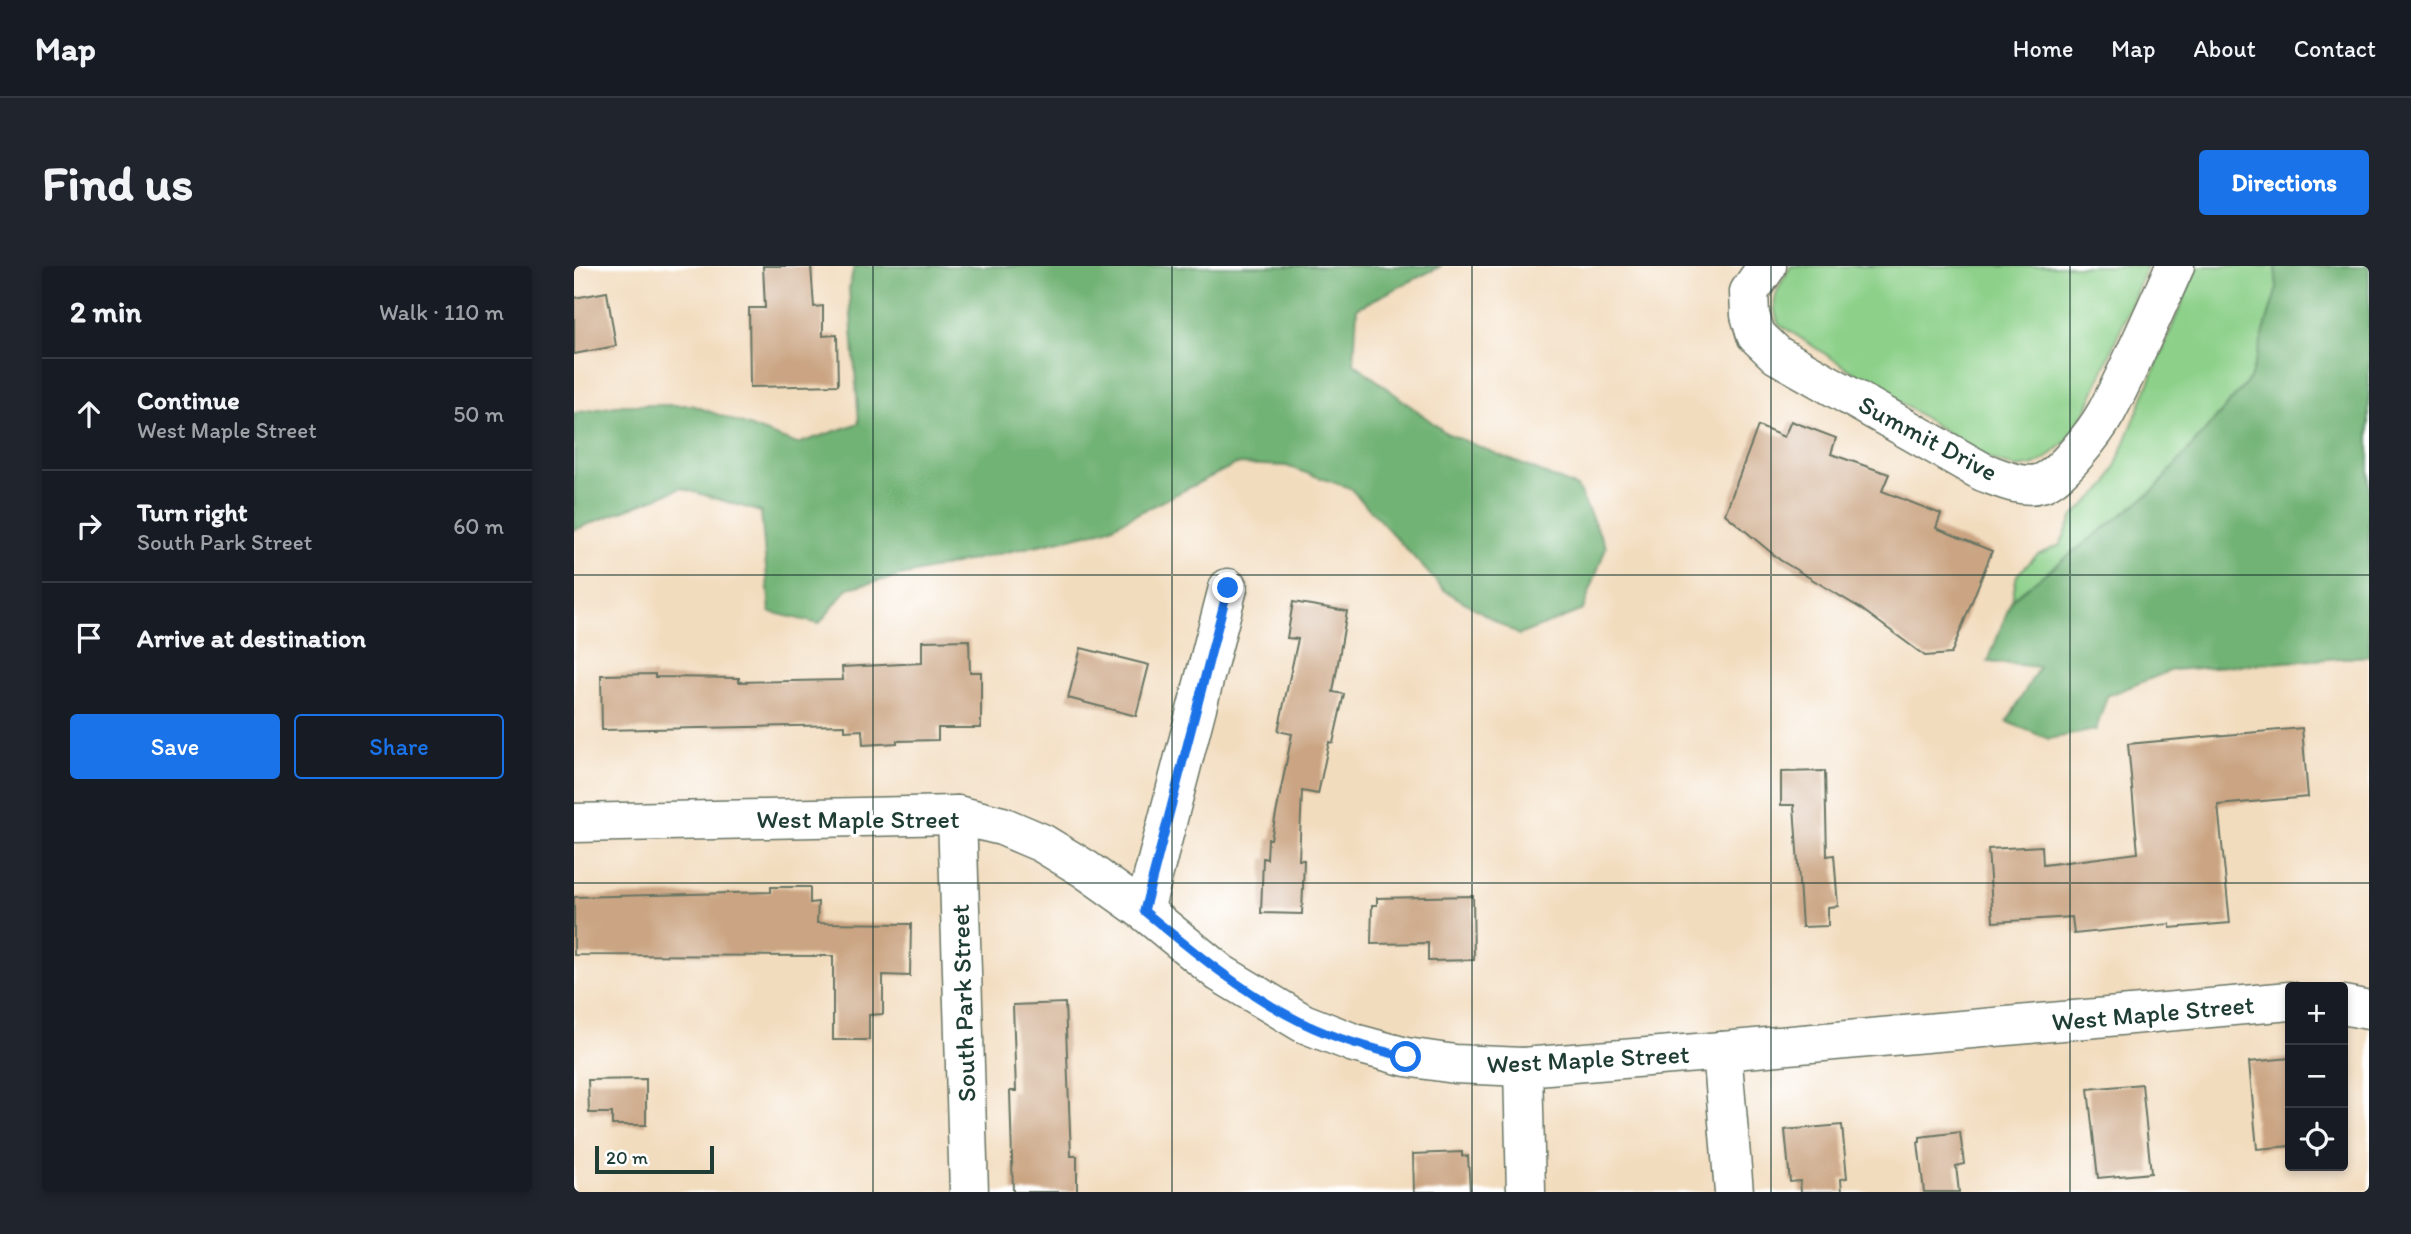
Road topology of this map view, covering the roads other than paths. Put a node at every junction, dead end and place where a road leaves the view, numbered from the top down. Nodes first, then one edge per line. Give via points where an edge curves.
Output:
1 (1768, 266) edge
2 (2175, 266) edge
3 (1228, 588) dead end
4 (957, 815) junction
5 (574, 823) edge
6 (1144, 911) junction
7 (2369, 991) edge
8 (2348, 993) edge
9 (2285, 1001) edge
10 (2348, 1006) edge
11 (2369, 1010) edge
12 (1722, 1051) junction
13 (1522, 1067) junction
14 (968, 1192) edge
15 (1526, 1192) edge
16 (1734, 1192) edge

1 - 2 street, Summit Drive via 1749,292 1750,315 1756,335 1777,355 1983,472 2016,483 2040,484 2079,449 2105,415
3 - 6 street
4 - 5 street, West Maple Street
4 - 6 street, West Maple Street via 1042,843
4 - 14 street, South Park Street
6 - 13 street, West Maple Street via 1220,973 1303,1023 1406,1057
7 - 8 street
9 - 12 street, West Maple Street
10 - 11 street
12 - 13 street, West Maple Street
12 - 16 street
13 - 15 street

